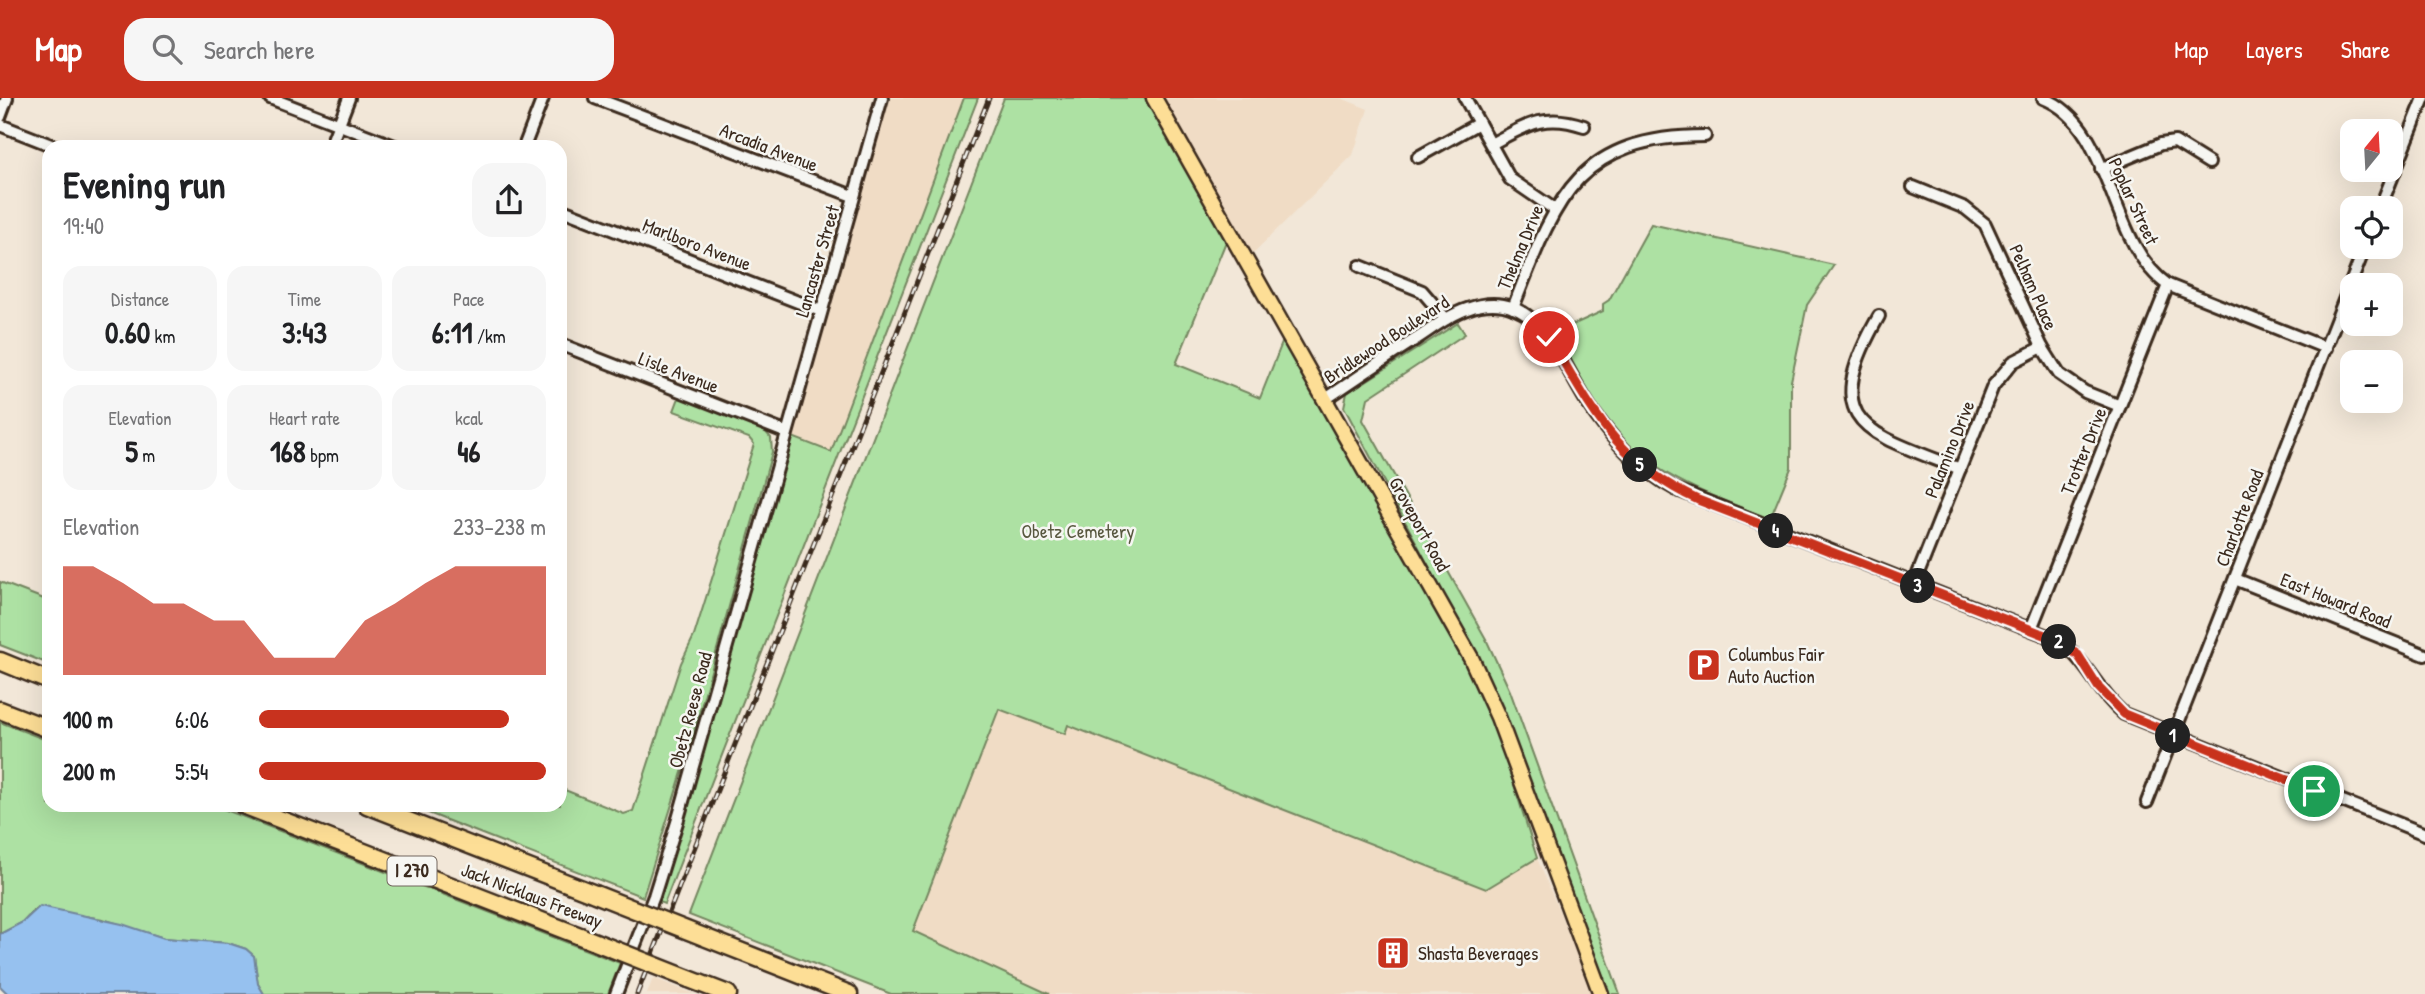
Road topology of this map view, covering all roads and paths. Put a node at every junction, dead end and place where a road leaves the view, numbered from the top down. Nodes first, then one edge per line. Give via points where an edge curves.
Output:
1 (7, 98) edge
2 (270, 98) edge
3 (349, 98) edge
4 (543, 98) edge
5 (595, 98) edge
6 (882, 98) edge
7 (1154, 98) edge
8 (1465, 98) edge
9 (2043, 98) edge
10 (2424, 98) edge
11 (0, 117) edge
12 (1479, 124) junction
13 (0, 125) edge
14 (339, 125) junction
15 (1584, 126) dead end
16 (1706, 136) dead end
17 (333, 140) edge
18 (379, 140) edge
19 (527, 140) edge
20 (42, 142) edge
21 (1491, 144) junction
22 (1418, 157) dead end
23 (2209, 163) dead end
24 (2101, 169) junction
25 (1913, 187) dead end
26 (853, 195) junction
27 (2385, 196) edge
28 (1554, 209) junction
29 (567, 212) edge
30 (2360, 259) edge
31 (1360, 266) dead end
32 (2168, 285) junction
33 (1513, 308) junction
34 (821, 311) junction
35 (1879, 316) dead end
36 (1446, 319) junction
37 (567, 347) edge
38 (2042, 347) junction
39 (2326, 348) junction
40 (1326, 398) junction
41 (2120, 406) junction
42 (785, 432) junction
43 (1960, 469) junction
44 (2235, 579) junction
45 (1914, 584) junction
46 (2031, 629) junction
47 (2424, 653) edge
48 (0, 661) edge
49 (42, 678) edge
50 (0, 710) edge
51 (42, 726) edge
52 (2173, 736) junction
53 (2147, 802) dead end
54 (261, 812) edge
55 (385, 812) edge
56 (2425, 834) edge
57 (616, 994) edge
58 (728, 994) edge
59 (849, 994) edge
60 (1601, 994) edge

1 - 11 street
2 - 14 street
3 - 14 street
4 - 19 street
5 - 26 street, Arcadia Avenue
6 - 26 street, Lancaster Street
7 - 40 main road, Groveport Road
8 - 12 street
9 - 24 street, Poplar Street via 2071,115
10 - 27 street
12 - 21 street
12 - 22 street
13 - 20 street
14 - 17 street
14 - 18 street
15 - 21 street via 1555,118
16 - 28 street, Thelma Drive via 1651,139 1615,152 1587,171
21 - 28 street via 1510,179
23 - 24 street via 2175,142
24 - 32 street, Poplar Street via 2142,260
25 - 38 street, Pelham Place via 1965,208 1984,224
26 - 34 street, Lancaster Street
28 - 33 street, Thelma Drive
29 - 34 street, Marlboro Avenue
30 - 39 street, Charlotte Road
31 - 36 street via 1422,291
32 - 39 street, Poplar Street
32 - 41 street, Trotter Drive
33 - 36 street, Bridlewood Boulevard via 1484,304
33 - 45 street via 1542,328 1610,435 1654,477 1698,500
34 - 42 street, Lancaster Street
35 - 43 street via 1863,345 1852,386 1857,416 1881,438
36 - 40 street, Bridlewood Boulevard
37 - 42 street, Lisle Avenue
38 - 41 street, Pelham Place via 2065,380
38 - 43 street, Palamino Drive via 2013,362 1998,377
39 - 44 street, Charlotte Road
40 - 60 main road, Groveport Road via 1489,694
41 - 46 street, Trotter Drive
42 - 57 street, Obetz Reese Road via 678,819
43 - 45 street, Palamino Drive
44 - 47 street, East Howard Road
44 - 52 street, Charlotte Road
45 - 46 street
46 - 52 street via 2078,655 2099,688 2124,714
48 - 49 highway
50 - 51 highway
52 - 53 street, Charlotte Road
52 - 56 street
54 - 58 highway, Jack Nicklaus Freeway / I 270, bridge
55 - 59 highway, Jack Nicklaus Freeway / I 270, bridge

